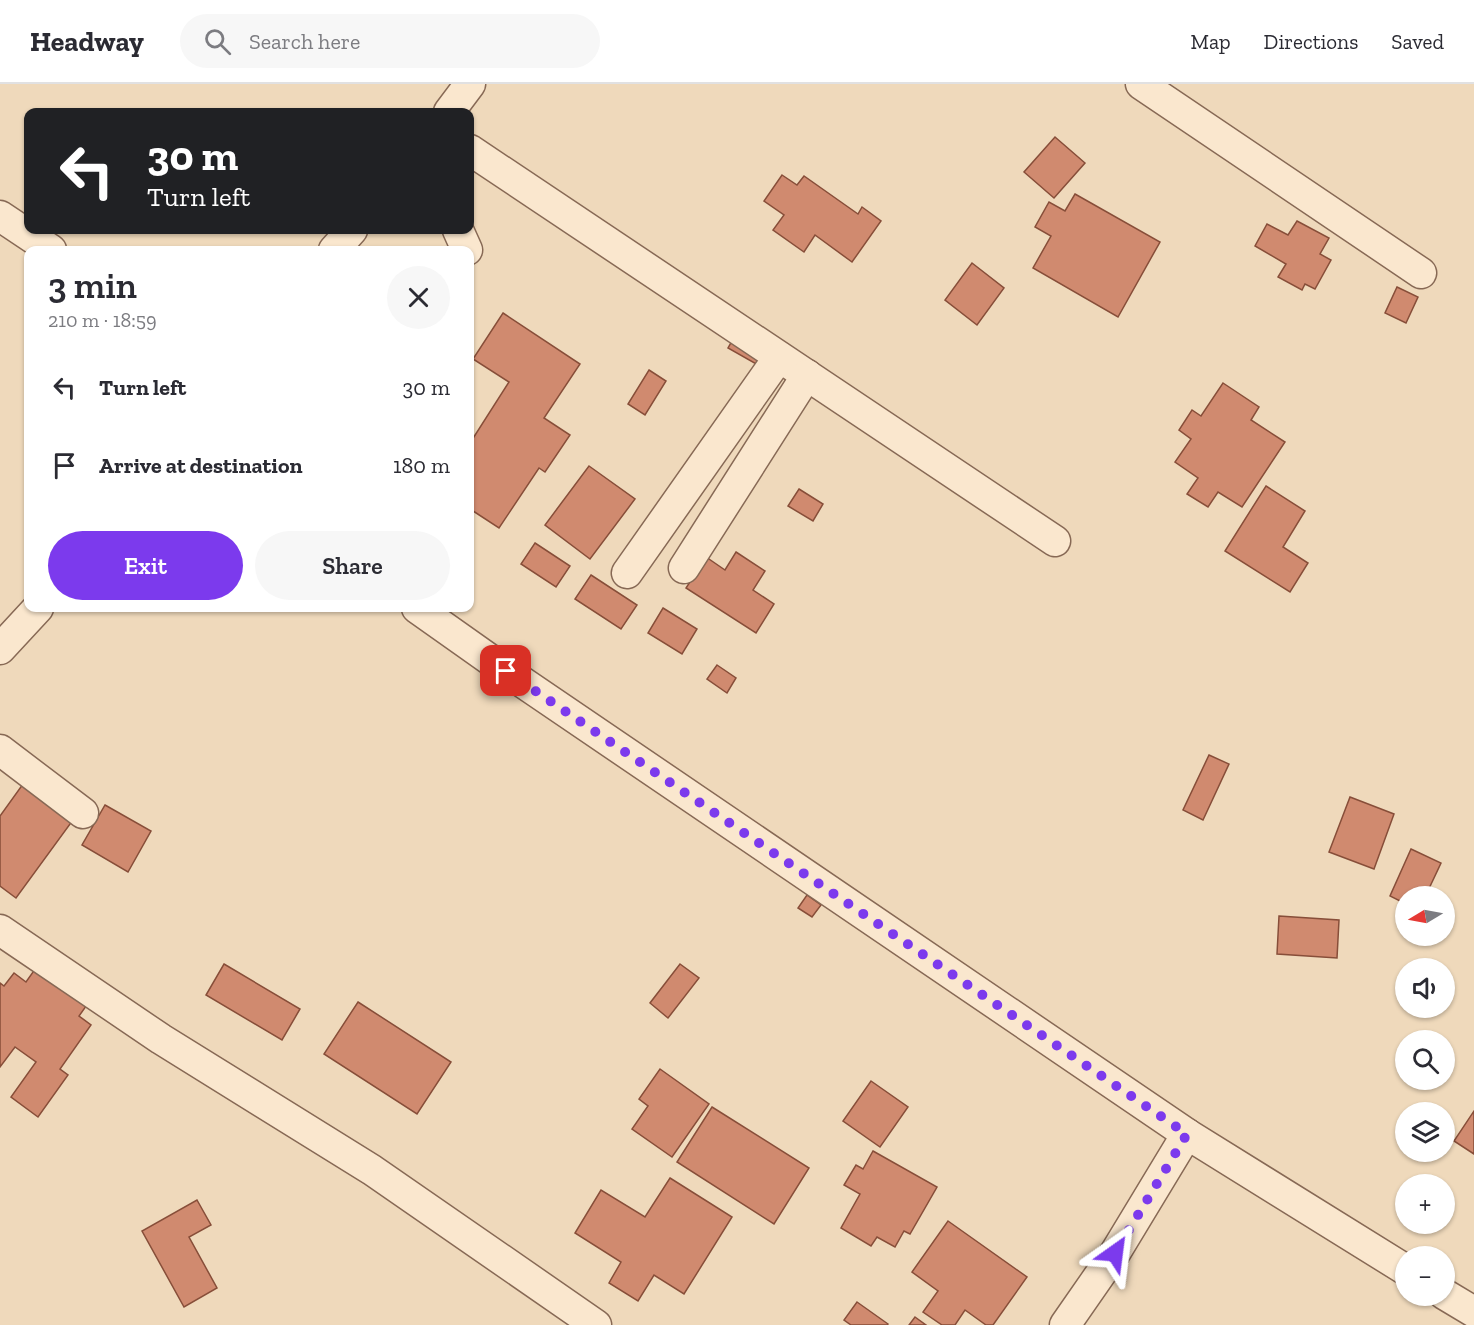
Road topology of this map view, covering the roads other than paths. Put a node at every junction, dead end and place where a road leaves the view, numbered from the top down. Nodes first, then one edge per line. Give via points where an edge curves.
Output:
1 (470, 84) edge
2 (1141, 84) edge
3 (452, 108) edge
4 (474, 153) edge
5 (0, 216) edge
6 (24, 232) edge
7 (27, 234) edge
8 (348, 234) edge
9 (45, 246) edge
10 (338, 246) edge
11 (1421, 273) dead end
12 (779, 357) junction
13 (807, 375) junction
14 (1055, 541) dead end
15 (684, 568) dead end
16 (627, 573) dead end
17 (34, 612) edge
18 (423, 612) edge
19 (0, 649) edge
20 (0, 750) edge
21 (83, 813) dead end
22 (0, 930) edge
23 (1187, 1134) junction
24 (1395, 1263) edge
25 (1455, 1301) edge
26 (1474, 1312) edge
27 (596, 1325) edge
28 (1065, 1325) edge

1 - 3 street
2 - 11 street
4 - 12 street
5 - 6 street
7 - 9 street
8 - 10 street
12 - 13 street
12 - 16 street
13 - 14 street
13 - 15 street
17 - 19 street
18 - 23 street
20 - 21 street
22 - 27 street via 161,1039 372,1170
23 - 24 street
23 - 28 street via 1115,1253
25 - 26 street

